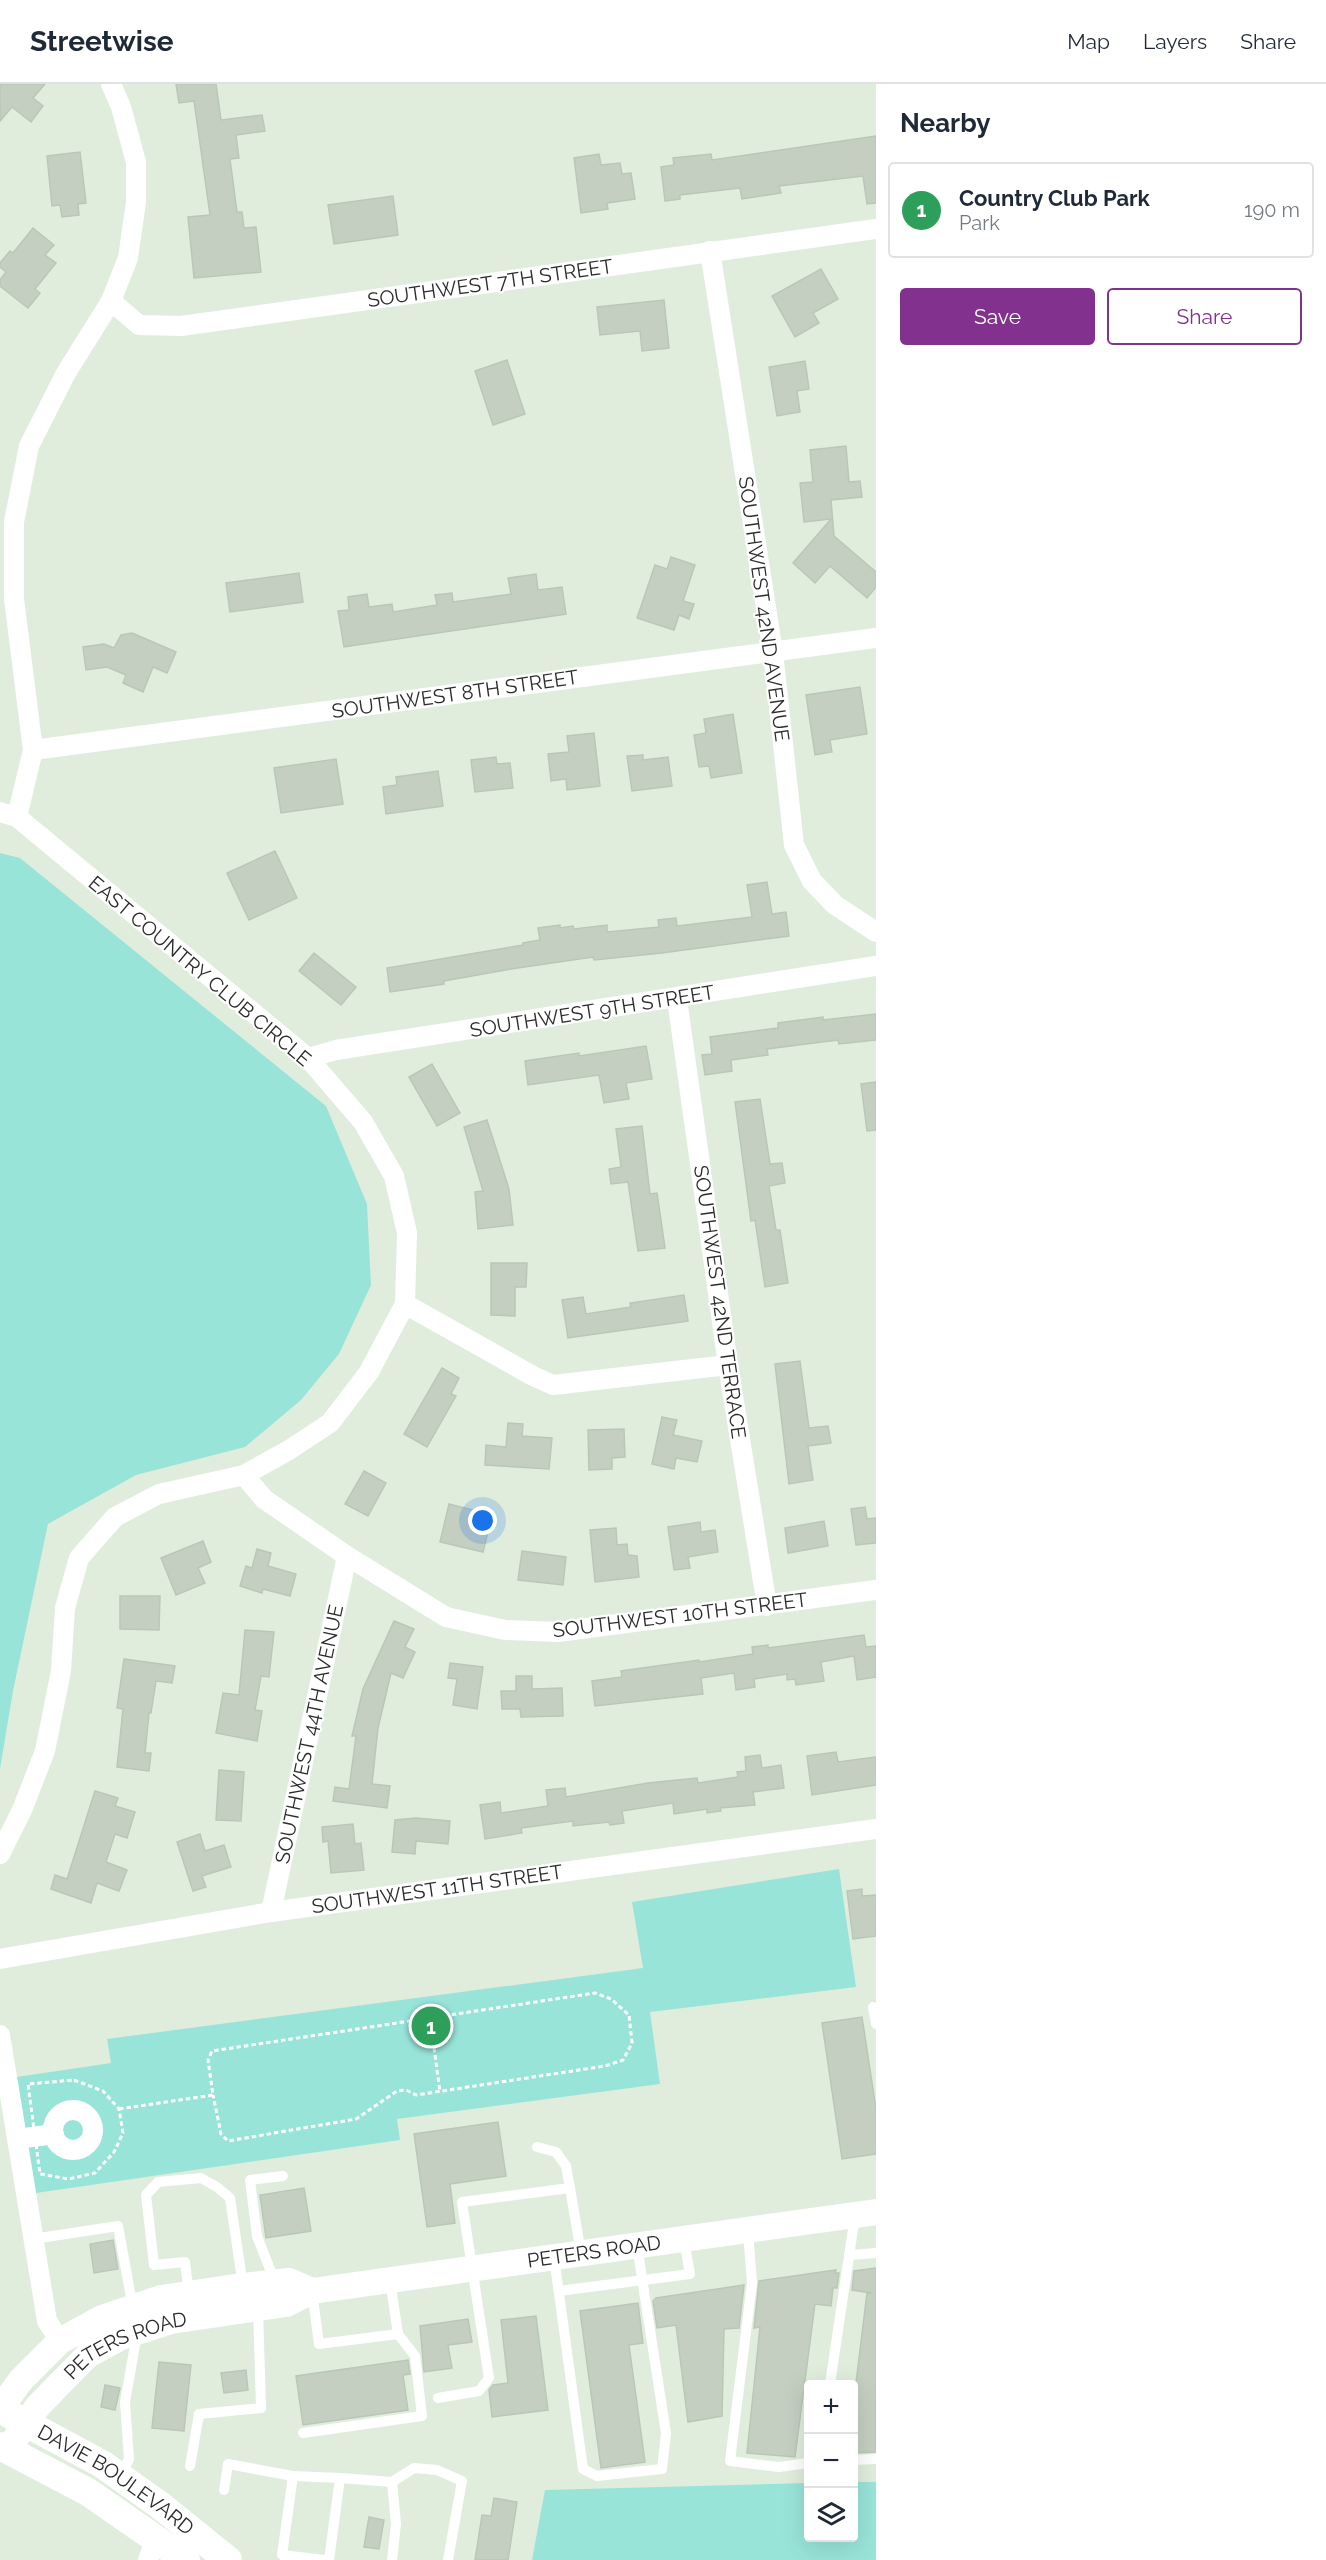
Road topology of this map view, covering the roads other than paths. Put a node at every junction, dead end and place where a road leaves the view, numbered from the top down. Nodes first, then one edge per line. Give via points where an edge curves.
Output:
1 (111, 84) edge
2 (876, 229) edge
3 (711, 252) junction
4 (111, 301) junction
5 (876, 638) edge
6 (773, 652) junction
7 (33, 750) junction
8 (8, 815) edge
9 (876, 932) edge
10 (876, 966) edge
11 (677, 999) junction
12 (308, 1058) junction
13 (405, 1304) junction
14 (728, 1365) junction
15 (244, 1475) junction
16 (347, 1556) junction
17 (876, 1590) edge
18 (767, 1606) junction
19 (876, 1829) edge
20 (0, 1854) edge
21 (271, 1912) junction
22 (0, 1959) edge
23 (873, 2007) dead end
24 (876, 2025) edge
25 (0, 2035) edge
26 (54, 2134) dead end
27 (17, 2139) junction
28 (537, 2147) dead end
29 (283, 2176) dead end
30 (570, 2188) junction
31 (866, 2214) edge
32 (748, 2230) junction
33 (33, 2239) junction
34 (684, 2239) junction
35 (638, 2246) junction
36 (581, 2253) junction
37 (876, 2253) edge
38 (849, 2256) junction
39 (554, 2257) junction
40 (472, 2269) junction
41 (390, 2280) junction
42 (643, 2281) junction
43 (275, 2283) junction
44 (243, 2286) junction
45 (559, 2290) junction
46 (312, 2291) junction
47 (189, 2294) junction
48 (258, 2308) junction
49 (135, 2320) junction
50 (399, 2334) junction
51 (60, 2341) junction
52 (831, 2380) edge
53 (438, 2397) dead end
54 (0, 2409) edge
55 (26, 2423) junction
56 (303, 2433) dead end
57 (4, 2448) edge
58 (876, 2459) edge
59 (858, 2460) edge
60 (804, 2464) edge
61 (190, 2466) dead end
62 (292, 2476) junction
63 (120, 2477) junction
64 (340, 2478) junction
65 (392, 2482) junction
66 (224, 2490) dead end
67 (152, 2550) edge
68 (186, 2560) edge
69 (221, 2560) edge
70 (228, 2560) edge
71 (327, 2560) edge
72 (392, 2560) edge
73 (448, 2560) edge

1 - 4 street via 136,162 136,202 128,258
2 - 3 street, SOUTHWEST 7TH STREET
3 - 4 street, SOUTHWEST 7TH STREET via 181,326 139,325
3 - 6 street, SOUTHWEST 42ND AVENUE
4 - 7 street via 66,373 29,446 14,522 14,599
5 - 6 street, SOUTHWEST 8TH STREET
6 - 7 street, SOUTHWEST 8TH STREET
6 - 9 street, SOUTHWEST 42ND AVENUE via 794,845 812,881 835,905
7 - 8 street
8 - 12 street, EAST COUNTRY CLUB CIRCLE
10 - 11 street, SOUTHWEST 9TH STREET
11 - 12 street, SOUTHWEST 9TH STREET via 336,1050
11 - 14 street, SOUTHWEST 42ND TERRACE
12 - 13 street, EAST COUNTRY CLUB CIRCLE via 363,1122 394,1176 407,1233
13 - 14 street via 553,1385
13 - 15 street, EAST COUNTRY CLUB CIRCLE via 369,1372 330,1423
14 - 18 street, SOUTHWEST 42ND TERRACE
15 - 16 street, SOUTHWEST 10TH STREET via 264,1499
15 - 20 street, EAST COUNTRY CLUB CIRCLE via 159,1494 115,1517 79,1558 65,1608 61,1671 45,1751
16 - 18 street, SOUTHWEST 10TH STREET via 446,1617 505,1630 558,1632
16 - 21 street, SOUTHWEST 44TH AVENUE
17 - 18 street, SOUTHWEST 10TH STREET
19 - 21 street, SOUTHWEST 11TH STREET
21 - 22 street, SOUTHWEST 11TH STREET
23 - 24 lane
25 - 27 street
26 - 27 street
27 - 33 street
28 - 30 lane via 556,2152 566,2166
29 - 43 lane via 250,2180 257,2236
30 - 36 lane
30 - 40 lane via 462,2202
31 - 32 street, PETERS ROAD
31 - 38 lane
32 - 34 street, PETERS ROAD
32 - 60 lane via 752,2283 730,2461 779,2467
33 - 49 lane via 118,2226
33 - 51 street via 47,2321
34 - 35 street, PETERS ROAD
34 - 42 lane via 690,2274
35 - 36 street, PETERS ROAD
35 - 42 lane
36 - 39 street, PETERS ROAD
37 - 38 lane
38 - 52 lane
39 - 40 street, PETERS ROAD
39 - 45 lane
40 - 41 street, PETERS ROAD
40 - 53 lane via 489,2378 479,2391
41 - 46 street, PETERS ROAD
41 - 50 lane
42 - 45 lane
42 - 45 lane via 666,2433 662,2469 597,2476 583,2469
43 - 44 street, PETERS ROAD
43 - 46 street, PETERS ROAD via 289,2281
44 - 47 street, PETERS ROAD
44 - 47 lane via 230,2198 201,2178 158,2182 146,2195 154,2265 186,2262
46 - 48 street, PETERS ROAD via 286,2304
46 - 50 lane via 319,2344
47 - 49 street, PETERS ROAD via 161,2298
48 - 49 street, PETERS ROAD via 171,2321
48 - 61 lane via 261,2409 199,2414
49 - 51 street, PETERS ROAD via 102,2318
49 - 55 street, PETERS ROAD via 119,2338 88,2355
49 - 63 lane via 125,2402 129,2459
50 - 56 lane via 415,2356 422,2416
51 - 54 street, PETERS ROAD via 21,2380
54 - 55 main road, DAVIE BOULEVARD
55 - 57 street, PETERS ROAD
55 - 63 main road, DAVIE BOULEVARD
57 - 67 main road, DAVIE BOULEVARD via 88,2492
58 - 59 lane
62 - 64 lane
62 - 66 lane via 228,2464
62 - 71 lane via 282,2555
63 - 70 main road, DAVIE BOULEVARD
64 - 65 lane
64 - 71 lane
65 - 72 lane via 396,2524
65 - 73 lane via 414,2468 436,2470 462,2481
67 - 68 main road, DAVIE BOULEVARD
67 - 69 main road via 186,2541

